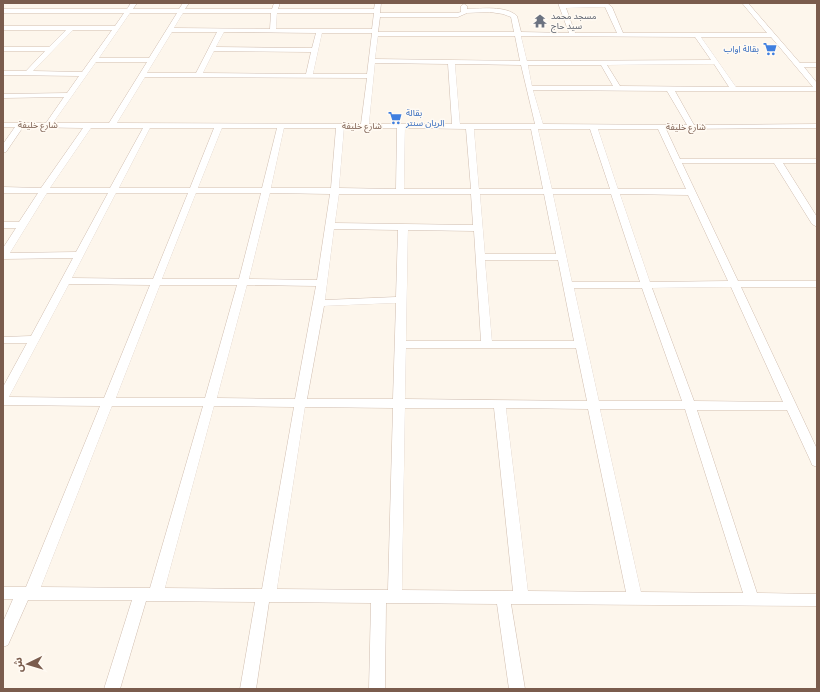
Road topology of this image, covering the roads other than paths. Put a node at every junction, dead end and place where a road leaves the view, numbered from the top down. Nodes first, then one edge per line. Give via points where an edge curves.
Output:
1 (57, 3) edge
2 (134, 3) edge
3 (186, 3) edge
4 (233, 3) edge
5 (277, 3) edge
6 (324, 3) edge
7 (378, 3) edge
8 (463, 3) edge
9 (745, 3) edge
10 (562, 4) edge
11 (600, 4) edge
12 (464, 10) junction
13 (3, 11) edge
14 (28, 11) junction
15 (50, 11) junction
16 (128, 11) junction
17 (181, 11) junction
18 (230, 11) junction
19 (274, 11) junction
20 (322, 11) junction
21 (376, 13) junction
22 (3, 28) edge
23 (11, 28) junction
24 (116, 28) junction
25 (70, 29) junction
26 (169, 30) junction
27 (221, 30) junction
28 (319, 30) junction
29 (273, 31) junction
30 (374, 32) junction
31 (518, 35) junction
32 (573, 35) junction
33 (621, 35) junction
34 (697, 35) junction
35 (772, 35) junction
36 (3, 49) edge
37 (51, 49) junction
38 (212, 49) junction
39 (315, 50) junction
40 (93, 60) junction
41 (151, 60) junction
42 (371, 61) junction
43 (451, 62) junction
44 (716, 62) junction
45 (524, 63) junction
46 (603, 63) junction
47 (798, 65) junction
48 (817, 65) edge
49 (3, 73) edge
50 (28, 73) junction
51 (84, 74) junction
52 (142, 75) junction
53 (200, 76) junction
54 (309, 76) junction
55 (370, 76) junction
56 (529, 88) junction
57 (670, 88) junction
58 (817, 88) edge
59 (618, 89) junction
60 (734, 89) junction
61 (69, 95) junction
62 (3, 96) edge
63 (3, 125) edge
64 (21, 125) junction
65 (48, 125) junction
66 (89, 125) junction
67 (112, 125) junction
68 (148, 125) junction
69 (219, 126) junction
70 (281, 126) junction
71 (340, 126) junction
72 (365, 126) junction
73 (401, 126) junction
74 (456, 126) junction
75 (470, 126) junction
76 (817, 126) edge
77 (537, 127) junction
78 (593, 127) junction
79 (661, 127) junction
80 (692, 127) junction
81 (3, 150) edge
82 (677, 161) junction
83 (777, 161) junction
84 (817, 161) edge
85 (3, 190) edge
86 (44, 190) junction
87 (113, 190) junction
88 (335, 190) junction
89 (400, 190) junction
90 (193, 191) junction
91 (267, 191) junction
92 (475, 191) junction
93 (548, 192) junction
94 (615, 192) junction
95 (691, 192) junction
96 (817, 224) edge
97 (22, 225) junction
98 (3, 226) edge
99 (329, 226) junction
100 (403, 228) junction
101 (478, 228) junction
102 (79, 255) junction
103 (3, 256) edge
104 (480, 257) junction
105 (562, 257) junction
106 (65, 280) junction
107 (156, 281) junction
108 (242, 282) junction
109 (322, 283) junction
110 (734, 284) junction
111 (817, 284) edge
112 (568, 285) junction
113 (646, 285) junction
114 (402, 300) junction
115 (319, 303) junction
116 (34, 339) junction
117 (3, 340) edge
118 (401, 344) junction
119 (487, 344) junction
120 (581, 344) junction
121 (3, 400) edge
122 (108, 403) junction
123 (499, 403) junction
124 (208, 404) junction
125 (300, 404) junction
126 (399, 405) junction
127 (594, 406) junction
128 (791, 406) junction
129 (690, 407) junction
130 (817, 462) edge
131 (3, 593) edge
132 (27, 593) junction
133 (148, 594) junction
134 (266, 595) junction
135 (387, 596) junction
136 (503, 597) junction
137 (521, 597) junction
138 (635, 598) junction
139 (752, 599) junction
140 (817, 600) edge
141 (3, 640) edge
142 (112, 689) edge
143 (248, 689) edge
144 (377, 689) edge
145 (517, 689) edge

1 - 15 street
2 - 16 street
3 - 17 street
4 - 18 street
5 - 19 street
6 - 20 street
7 - 21 street
8 - 12 street
9 - 35 street
10 - 11 street
10 - 32 street
11 - 33 street via 610,7
12 - 21 street via 464,13 458,15
12 - 31 street via 509,13 515,18
13 - 14 street
14 - 15 street
14 - 23 street
15 - 16 street
16 - 17 street
16 - 24 street
17 - 18 street
17 - 26 street
18 - 19 street
19 - 20 street
19 - 29 street
20 - 21 street
21 - 30 street
22 - 23 street
23 - 25 street
24 - 25 street
24 - 40 street
25 - 37 street
26 - 27 street
26 - 41 street
27 - 29 street
27 - 38 street
28 - 29 street
28 - 30 street
28 - 39 street
30 - 31 street
30 - 42 street
31 - 32 street
31 - 45 street
32 - 33 street
33 - 34 street
34 - 35 street
34 - 44 street
35 - 47 street
36 - 37 street
37 - 50 street
38 - 39 street
38 - 53 street
39 - 54 street
40 - 41 street
40 - 51 street
41 - 52 street
42 - 43 street
42 - 55 street
43 - 45 street
43 - 74 street
44 - 46 street
44 - 60 street
45 - 46 street
45 - 56 street
46 - 59 street
47 - 48 street
47 - 58 street
49 - 50 street
50 - 51 street
51 - 61 street
52 - 53 street
52 - 67 street
53 - 54 street
54 - 55 street
55 - 72 street
56 - 59 street
56 - 77 street
57 - 59 street
57 - 60 street
57 - 80 street
58 - 60 street
61 - 62 street
61 - 65 street
63 - 64 street, شارع خليفة
64 - 65 street, شارع خليفة
64 - 81 street
65 - 66 street, شارع خليفة
66 - 67 street, شارع خليفة
66 - 86 street
67 - 68 street, شارع خليفة
68 - 69 street, شارع خليفة
68 - 87 street
69 - 70 street, شارع خليفة
69 - 90 street
70 - 71 street, شارع خليفة
70 - 91 street
71 - 72 street, شارع خليفة
71 - 88 street
72 - 73 street, شارع خليفة
73 - 74 street, شارع خليفة
73 - 89 street
74 - 75 street, شارع خليفة
75 - 77 street, شارع خليفة
75 - 92 street
76 - 80 street, شارع خليفة
77 - 78 street, شارع خليفة
77 - 93 street
78 - 79 street, شارع خليفة
78 - 94 street
79 - 80 street, شارع خليفة
79 - 82 street
82 - 83 street
82 - 95 street
83 - 84 street
83 - 96 street
85 - 86 street
86 - 87 street
86 - 97 street
87 - 90 street
87 - 102 street
88 - 89 street
88 - 91 street
88 - 99 street
89 - 92 street
90 - 91 street
90 - 107 street
91 - 108 street
92 - 93 street
92 - 101 street
93 - 94 street
93 - 105 street
94 - 95 street
94 - 113 street
95 - 110 street
97 - 98 street
97 - 103 street
99 - 100 street
99 - 109 street
100 - 101 street
100 - 114 street
101 - 104 street
102 - 103 street
102 - 106 street
104 - 105 street
104 - 119 street
105 - 112 street
106 - 107 street
106 - 116 street
107 - 108 street
107 - 122 street
108 - 109 street
108 - 124 street
109 - 115 street
110 - 111 street
110 - 113 street
110 - 128 street
112 - 113 street
112 - 120 street
113 - 129 street
114 - 115 street
114 - 118 street
115 - 125 street
116 - 117 street
116 - 121 street
118 - 119 street
118 - 126 street
119 - 120 street
120 - 127 street
121 - 122 street
122 - 124 street
122 - 132 street
123 - 126 street
123 - 127 street
123 - 137 street
124 - 125 street
124 - 133 street
125 - 126 street
125 - 134 street
126 - 135 street
127 - 129 street
127 - 138 street
128 - 129 street
128 - 130 street
129 - 139 street
131 - 132 street
132 - 133 street
132 - 141 street
133 - 134 street
133 - 142 street
134 - 135 street
134 - 143 street
135 - 136 street
135 - 144 street
136 - 137 street
136 - 145 street
137 - 138 street
138 - 139 street
139 - 140 street

